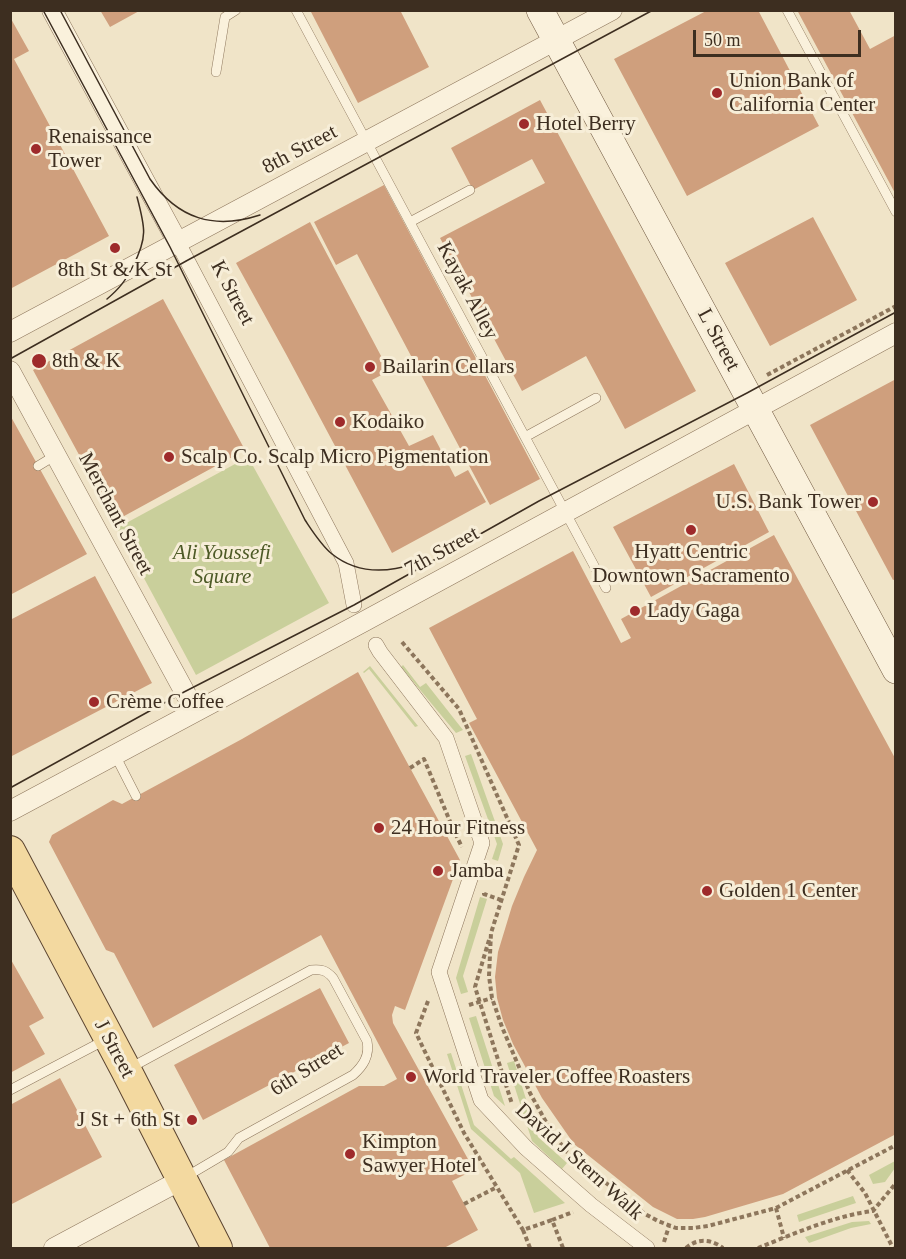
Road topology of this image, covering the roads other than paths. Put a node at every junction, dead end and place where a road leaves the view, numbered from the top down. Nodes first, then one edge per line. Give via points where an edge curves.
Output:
1 (52, 10) edge
2 (236, 10) edge
3 (296, 10) edge
4 (540, 10) edge
5 (612, 10) edge
6 (787, 10) edge
7 (556, 39) junction
8 (216, 72) dead end
9 (367, 142) junction
10 (470, 190) dead end
11 (896, 212) edge
12 (410, 222) junction
13 (178, 243) junction
14 (10, 332) edge
15 (896, 333) edge
16 (10, 371) edge
17 (596, 398) dead end
18 (755, 409) junction
19 (525, 437) junction
20 (56, 455) junction
21 (38, 466) dead end
22 (565, 511) junction
23 (606, 588) dead end
24 (354, 605) dead end
25 (376, 645) dead end
26 (896, 670) edge
27 (195, 711) junction
28 (115, 755) junction
29 (136, 796) dead end
30 (10, 811) edge
31 (10, 851) edge
32 (109, 1038) junction
33 (126, 1070) junction
34 (10, 1090) edge
35 (239, 1138) junction
36 (245, 1148) dead end
37 (181, 1179) junction
38 (54, 1248) edge
39 (217, 1248) edge
40 (647, 1248) edge

1 - 13 street, K Street
2 - 8 lane via 225,17
3 - 9 lane, Kayak Alley
4 - 7 main road, L Street
5 - 7 street, 8th Street
6 - 11 lane
7 - 9 street, 8th Street
7 - 18 main road, L Street
9 - 12 lane, Kayak Alley
9 - 13 street, 8th Street
10 - 12 lane
12 - 19 lane, Kayak Alley
13 - 14 street, 8th Street
13 - 24 street, K Street via 346,563
15 - 18 street, 7th Street
16 - 20 street, Merchant Street
17 - 19 lane
18 - 22 street, 7th Street
18 - 26 main road, L Street
19 - 22 lane, Kayak Alley
20 - 21 lane
20 - 27 street, Merchant Street
22 - 23 lane, Kayak Alley
22 - 27 street, 7th Street
25 - 40 street, David J Stern Walk via 446,738 482,843 439,973 481,1100 526,1148
27 - 28 street, 7th Street
28 - 29 lane
28 - 30 street, 7th Street
31 - 32 main road, J Street
32 - 33 main road, J Street
32 - 34 lane
33 - 35 lane, 6th Street via 311,970 327,971 367,1041 369,1049 361,1068
33 - 37 main road, J Street
35 - 36 lane
35 - 37 lane, 6th Street via 228,1152
37 - 38 street, 6th Street
37 - 39 main road, J Street

